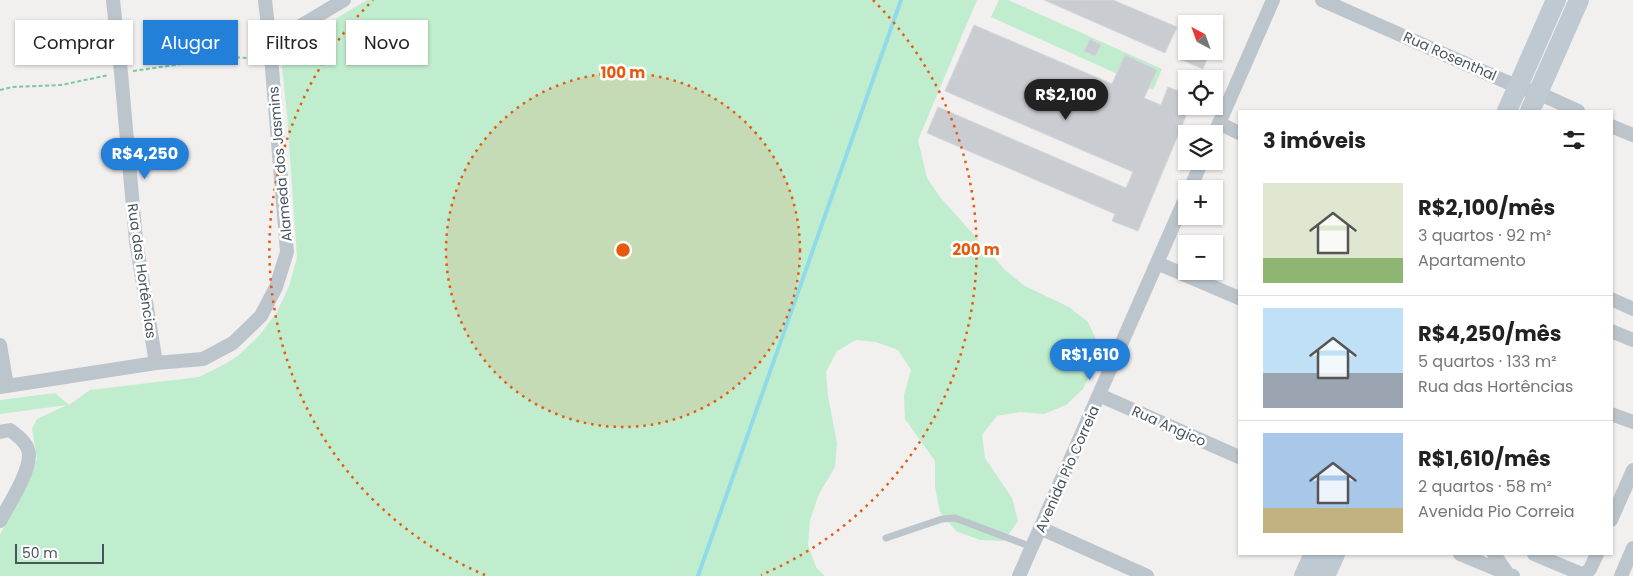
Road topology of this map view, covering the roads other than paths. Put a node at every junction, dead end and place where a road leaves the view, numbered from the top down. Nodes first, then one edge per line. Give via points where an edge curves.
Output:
1 (113, 0) edge
2 (265, 0) edge
3 (344, 0) edge
4 (1273, 0) edge
5 (1322, 0) edge
6 (1556, 0) edge
7 (1579, 0) edge
8 (267, 20) edge
9 (310, 20) edge
10 (272, 65) edge
11 (1518, 87) junction
12 (1534, 102) edge
13 (1507, 110) edge
14 (1573, 110) edge
15 (1218, 125) edge
16 (1613, 127) edge
17 (1223, 130) edge
18 (1238, 132) edge
19 (1633, 136) edge
20 (1178, 215) edge
21 (1157, 263) junction
22 (1238, 298) edge
23 (1613, 300) edge
24 (1633, 308) edge
25 (1613, 332) edge
26 (1633, 340) edge
27 (0, 345) edge
28 (156, 363) junction
29 (3, 387) edge
30 (1099, 395) junction
31 (1613, 415) edge
32 (1633, 422) edge
33 (0, 432) edge
34 (1238, 457) edge
35 (1633, 470) edge
36 (1613, 515) edge
37 (0, 521) edge
38 (1040, 528) junction
39 (886, 538) dead end
40 (1032, 547) junction
41 (1633, 548) edge
42 (1314, 555) edge
43 (1335, 555) edge
44 (1462, 555) edge
45 (1495, 555) edge
46 (1536, 555) edge
47 (1597, 555) edge
48 (1510, 575) edge
49 (1019, 576) edge
50 (1147, 576) edge
51 (1304, 576) edge
52 (1325, 576) edge
53 (1621, 576) edge

1 - 28 street, Rua das Hortências via 136,241
2 - 8 street, Alameda dos Jasmins
3 - 9 street
4 - 15 street
5 - 11 street, Rua Rosenthal
6 - 11 street
7 - 12 street
10 - 28 street, Alameda dos Jasmins via 287,252 276,287 261,316 233,343 203,359
11 - 12 street, Rua Rosenthal
11 - 13 street
12 - 14 street, Rua Rosenthal
16 - 19 street
17 - 18 street
20 - 21 street, Avenida Pio Correia
21 - 22 street
21 - 30 street, Avenida Pio Correia
23 - 24 street
25 - 26 street
27 - 29 street
28 - 29 street, Alameda dos Jasmins
30 - 34 street, Rua Angico
30 - 38 street, Avenida Pio Correia
31 - 32 street
33 - 37 street via 10,430 22,439 29,454 25,473
35 - 36 street
38 - 40 street, Avenida Pio Correia
38 - 50 street
39 - 40 lane via 942,519 955,518
40 - 49 street, Avenida Pio Correia
41 - 53 street
42 - 51 street
43 - 52 street
44 - 48 street
45 - 48 street
46 - 47 street via 1584,574

